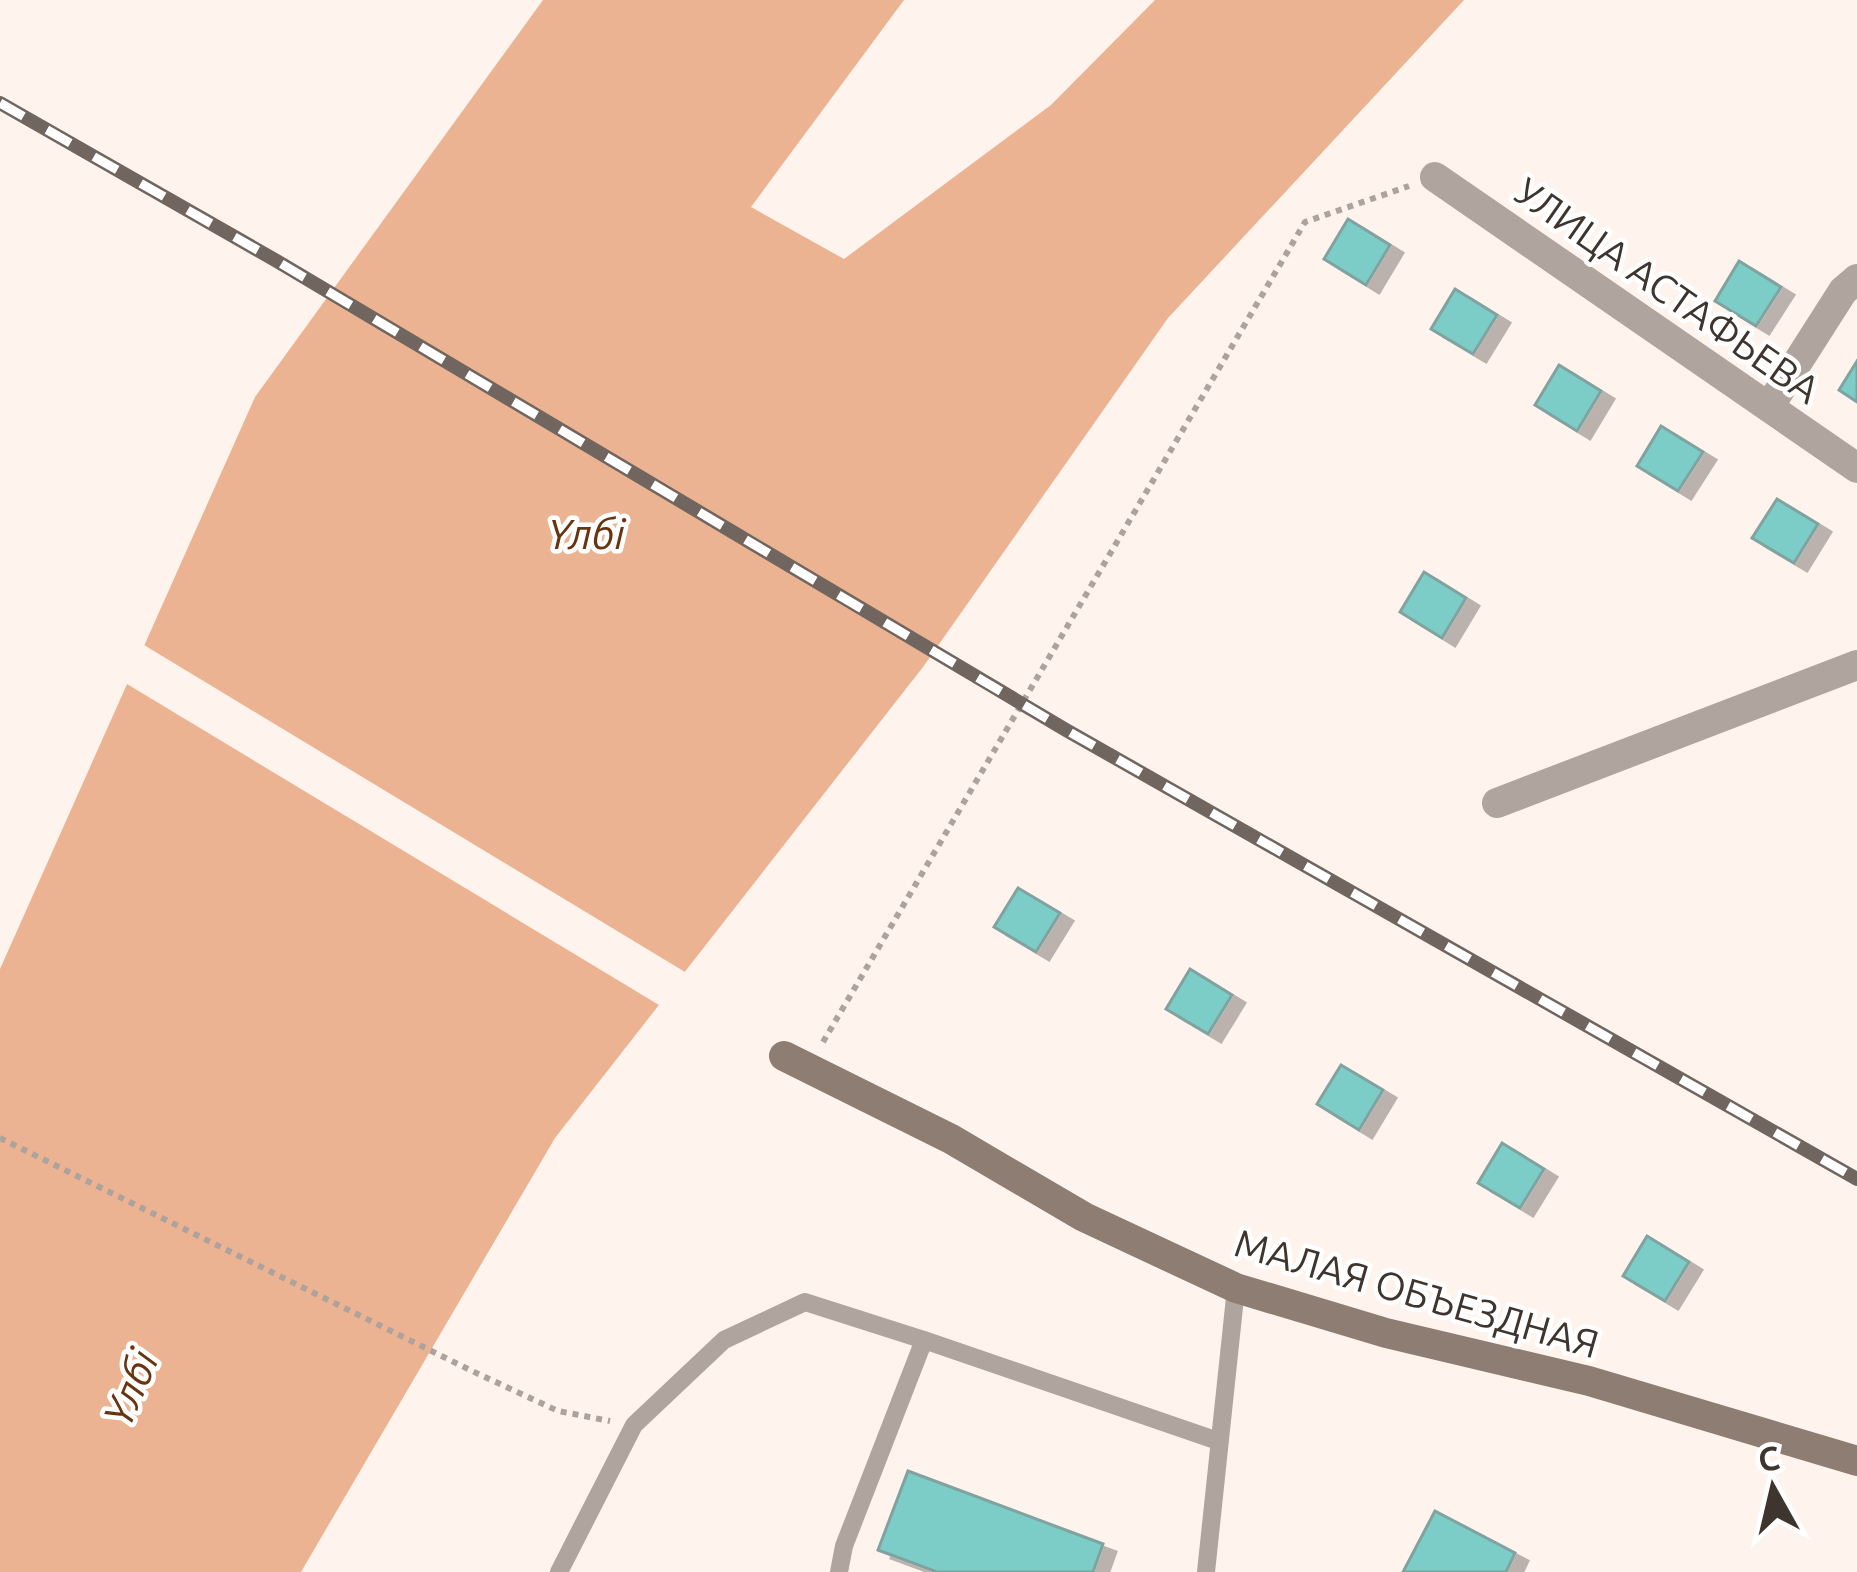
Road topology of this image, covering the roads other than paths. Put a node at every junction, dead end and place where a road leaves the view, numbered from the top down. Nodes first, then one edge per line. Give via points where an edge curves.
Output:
1 (1435, 177) road end
2 (1857, 279) edge
3 (1769, 406) junction
4 (1857, 468) edge
5 (1857, 665) edge
6 (1497, 803) dead end
7 (796, 1061) road end
8 (1236, 1288) junction
9 (924, 1340) junction
10 (1218, 1441) junction
11 (1857, 1461) edge
12 (559, 1572) edge
13 (839, 1572) edge
14 (1206, 1572) edge

1 - 3 street, УЛИЦА АСТАФЬЕВА
2 - 3 street
3 - 4 street, УЛИЦА АСТАФЬЕВА
5 - 6 street
7 - 8 main road, МАЛАЯ ОБЪЕЗДНАЯ via 1084,1217
8 - 10 lane
8 - 11 main road, МАЛАЯ ОБЪЕЗДНАЯ
9 - 10 lane
9 - 12 lane via 805,1302 724,1340 634,1425
9 - 13 lane
10 - 14 lane

